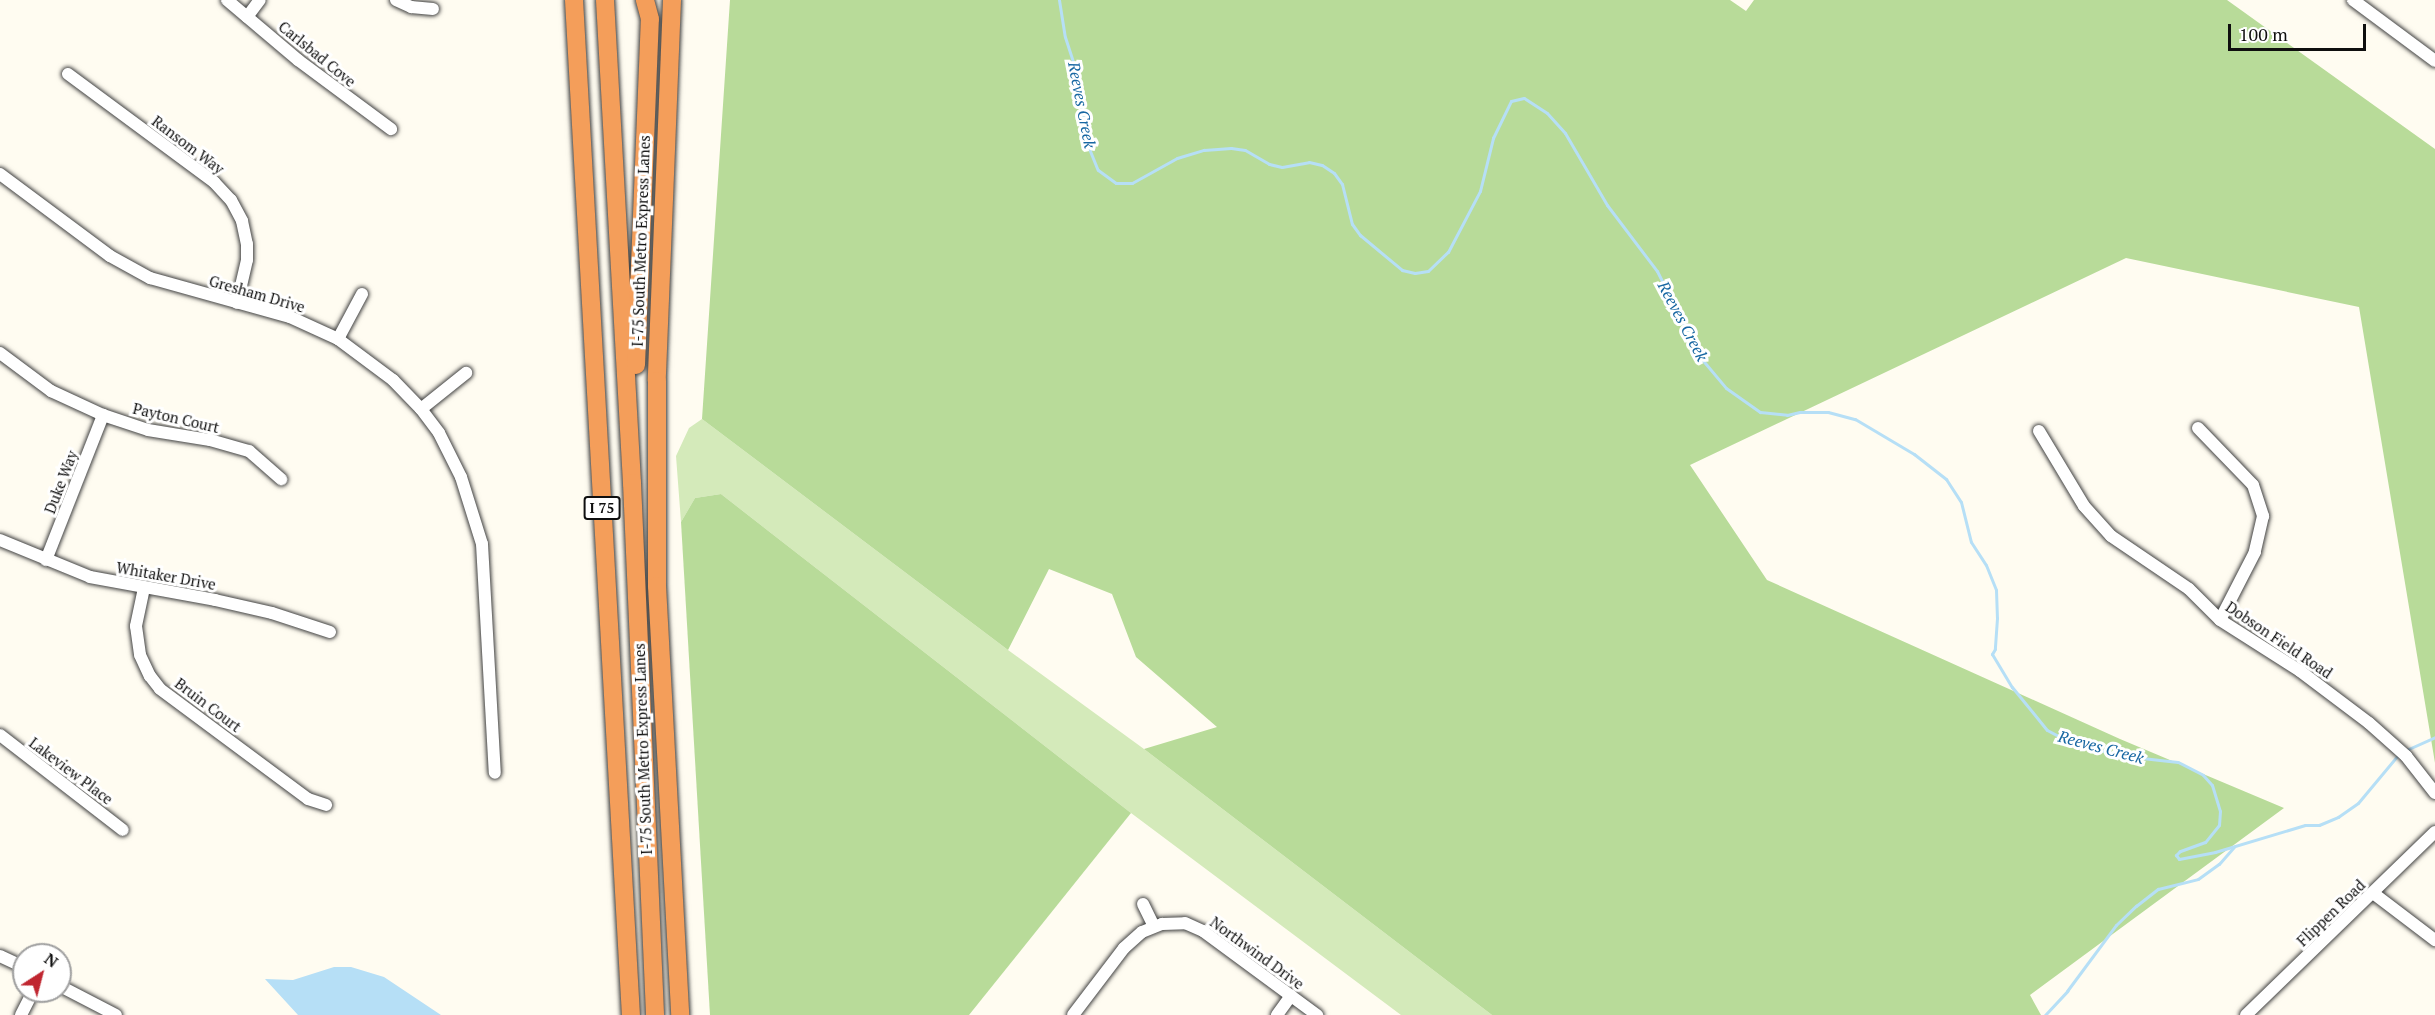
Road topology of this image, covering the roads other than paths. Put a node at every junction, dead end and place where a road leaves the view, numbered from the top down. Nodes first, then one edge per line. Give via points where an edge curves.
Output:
1 (227, 0) edge
2 (260, 0) edge
3 (396, 0) edge
4 (574, 0) edge
5 (605, 0) edge
6 (645, 0) edge
7 (650, 0) edge
8 (672, 0) edge
9 (2353, 0) edge
10 (433, 9) dead end
11 (247, 17) junction
12 (650, 19) junction
13 (2435, 61) edge
14 (68, 74) dead end
15 (391, 129) dead end
16 (0, 174) edge
17 (362, 294) dead end
18 (237, 303) junction
19 (338, 339) junction
20 (0, 352) edge
21 (466, 373) dead end
22 (421, 409) junction
23 (103, 415) junction
24 (2199, 428) dead end
25 (2039, 431) dead end
26 (281, 479) dead end
27 (632, 483) junction
28 (0, 540) edge
29 (46, 561) junction
30 (144, 588) junction
31 (2220, 620) junction
32 (330, 632) dead end
33 (0, 735) edge
34 (495, 773) dead end
35 (2435, 793) edge
36 (326, 805) dead end
37 (123, 830) dead end
38 (2435, 832) edge
39 (2373, 893) junction
40 (1143, 904) dead end
41 (1154, 927) junction
42 (2435, 940) edge
43 (72, 992) edge
44 (1291, 996) junction
45 (116, 1015) edge
46 (631, 1015) edge
47 (655, 1015) edge
48 (680, 1015) edge
49 (1073, 1015) edge
50 (1277, 1015) edge
51 (1317, 1015) edge
52 (2246, 1015) edge

1 - 11 street, Carlsbad Cove
2 - 11 street
3 - 10 street via 411,7
4 - 46 highway, I 75
5 - 27 highway, I-75 South Metro Express Lanes
6 - 12 highway, I-75 South Metro Express Lanes
7 - 12 highway
8 - 48 highway via 657,381 657,586
9 - 13 street
11 - 15 street, Carlsbad Cove
12 - 27 highway, I-75 South Metro Express Lanes
14 - 18 street, Ransom Way via 213,182 231,200 242,222 247,249
16 - 18 street, Gresham Drive via 110,256 150,278
17 - 19 street
18 - 19 street, Gresham Drive via 290,317
19 - 22 street, Gresham Drive via 393,380
20 - 23 street, Payton Court via 51,391
21 - 22 street
22 - 34 street, Gresham Drive via 439,433 461,477 482,544
23 - 26 street, Payton Court via 147,429 249,451
23 - 29 street, Duke Way
24 - 31 street via 2253,485 2263,516 2255,552
25 - 31 street, Dobson Field Road via 2097,523 2189,589
27 - 47 highway, I-75 South Metro Express Lanes
28 - 29 street, Whitaker Drive
29 - 30 street, Whitaker Drive via 90,577
30 - 32 street, Whitaker Drive via 238,605
30 - 36 street, Bruin Court via 136,626 140,655 160,688 308,799
31 - 35 street, Dobson Field Road via 2300,671 2369,723 2406,756
33 - 37 street, Lakeview Place
38 - 39 street, Flippen Road
39 - 42 street
39 - 52 street, Flippen Road
40 - 41 street
41 - 44 street, Northwind Drive via 1185,923 1203,931
41 - 49 street, Northwind Drive via 1124,948
43 - 45 street
44 - 50 street
44 - 51 street, Northwind Drive

